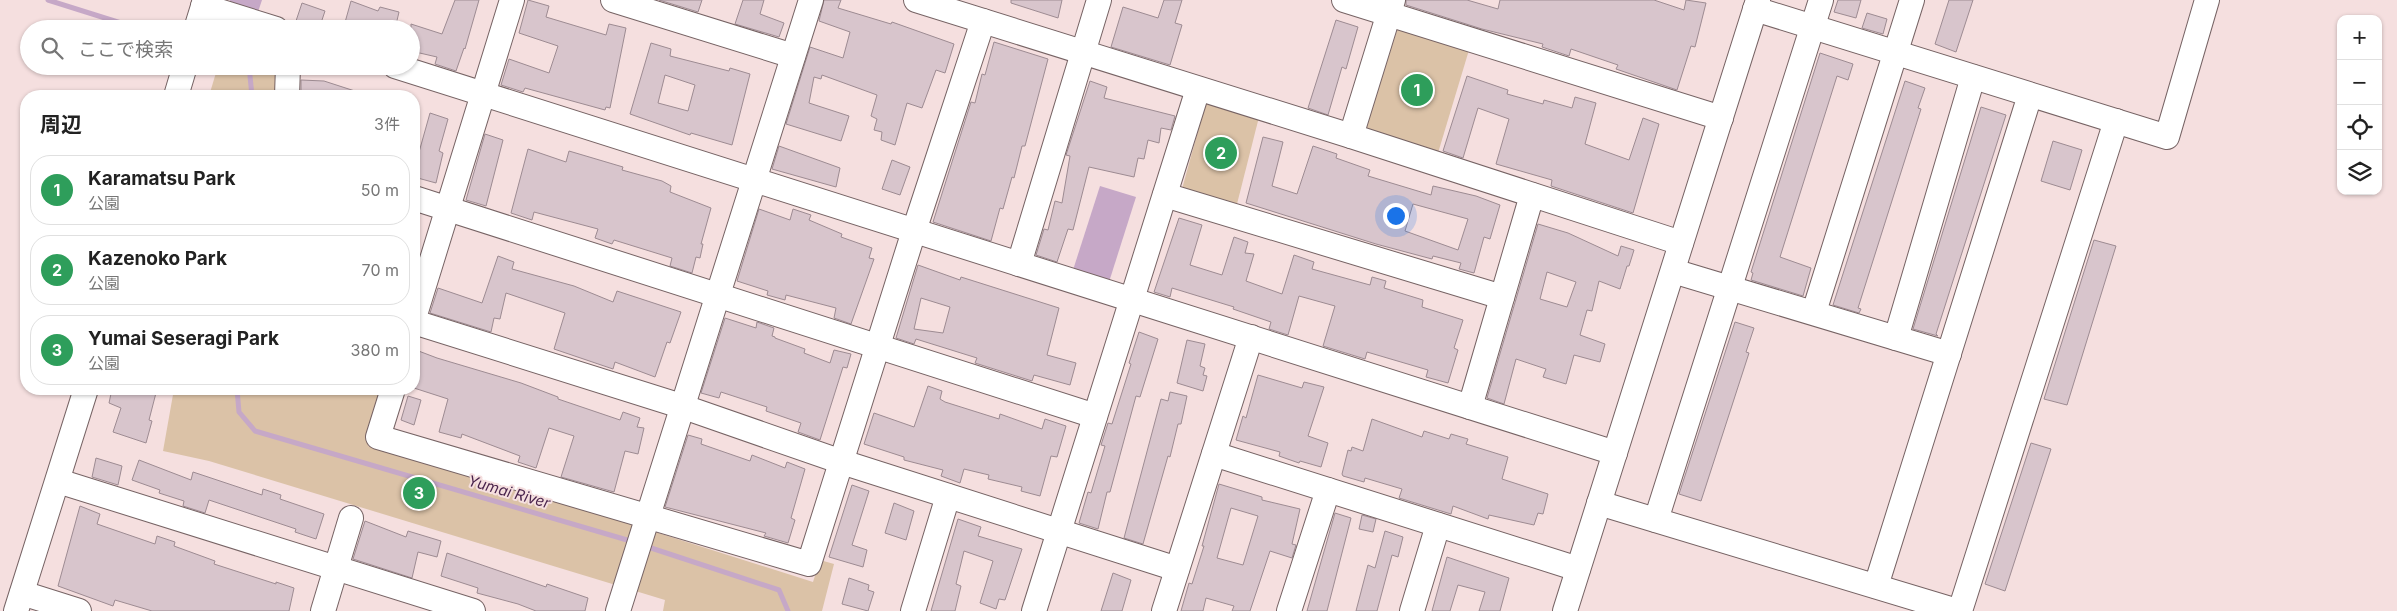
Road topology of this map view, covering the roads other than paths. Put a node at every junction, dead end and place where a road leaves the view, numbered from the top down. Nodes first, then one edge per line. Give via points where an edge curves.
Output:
1 (512, 0) edge
2 (613, 0) edge
3 (811, 0) edge
4 (916, 0) edge
5 (1099, 0) edge
6 (1344, 0) edge
7 (1821, 0) edge
8 (1912, 0) edge
9 (2207, 0) edge
10 (1757, 5) edge
11 (662, 7) edge
12 (1390, 7) edge
13 (201, 13) edge
14 (234, 20) edge
15 (983, 22) junction
16 (1812, 27) junction
17 (1894, 52) junction
18 (1083, 53) junction
19 (793, 56) junction
20 (420, 74) edge
21 (182, 75) edge
22 (288, 75) edge
23 (1973, 77) junction
24 (1198, 89) junction
25 (178, 90) edge
26 (287, 90) edge
27 (482, 94) junction
28 (2030, 94) junction
29 (1721, 118) junction
30 (2116, 121) junction
31 (1350, 136) junction
32 (754, 180) junction
33 (1165, 195) junction
34 (1532, 195) junction
35 (420, 200) edge
36 (446, 208) junction
37 (914, 231) junction
38 (1681, 243) junction
39 (1019, 264) junction
40 (1673, 271) junction
41 (1730, 287) junction
42 (717, 294) junction
43 (420, 297) edge
44 (1502, 297) junction
45 (1132, 300) junction
46 (1814, 312) junction
47 (420, 324) edge
48 (1251, 338) junction
49 (1896, 338) junction
50 (878, 345) junction
51 (1948, 354) junction
52 (84, 395) edge
53 (391, 395) edge
54 (682, 406) junction
55 (1470, 407) junction
56 (1095, 416) junction
57 (1615, 453) junction
58 (1214, 454) junction
59 (842, 462) junction
60 (58, 481) junction
61 (1328, 490) junction
62 (948, 496) junction
63 (1599, 503) junction
64 (351, 518) dead end
65 (1656, 520) junction
66 (645, 521) junction
67 (1438, 525) junction
68 (1059, 531) junction
69 (336, 568) junction
70 (1178, 569) junction
71 (1578, 569) junction
72 (1876, 586) junction
73 (19, 602) edge
74 (79, 611) edge
75 (323, 611) edge
76 (473, 611) edge
77 (618, 611) edge
78 (913, 611) edge
79 (1034, 611) edge
80 (1164, 611) edge
81 (1289, 611) edge
82 (1412, 611) edge
83 (1564, 611) edge
84 (1959, 611) edge

1 - 27 street
2 - 11 street
3 - 19 street
4 - 15 street
5 - 18 street
6 - 12 street
7 - 16 street
8 - 17 street
9 - 30 street via 2167,137
10 - 16 street
10 - 29 street
11 - 19 street
12 - 29 street
12 - 31 street
13 - 14 street
15 - 18 street
15 - 37 street
16 - 17 street
16 - 41 street
17 - 23 street
17 - 46 street
18 - 24 street
18 - 39 street
19 - 32 street
20 - 27 street
21 - 25 street
22 - 26 street
23 - 28 street
23 - 49 street
24 - 31 street
24 - 33 street
27 - 32 street
27 - 36 street
28 - 30 street
28 - 51 street
29 - 38 street
30 - 84 street
31 - 34 street
32 - 37 street
32 - 42 street
33 - 44 street
33 - 45 street
34 - 38 street
34 - 44 street
35 - 36 street
36 - 42 street
36 - 43 street
37 - 39 street
37 - 50 street
38 - 40 street
39 - 45 street
40 - 41 street
40 - 57 street
41 - 46 street
41 - 65 street
42 - 50 street
42 - 54 street
44 - 55 street
45 - 48 street
45 - 56 street
46 - 49 street
47 - 54 street
48 - 55 street
48 - 58 street
49 - 51 street
50 - 56 street
50 - 59 street
51 - 72 street
52 - 60 street
53 - 66 street via 378,438
54 - 59 street
54 - 66 street
55 - 57 street
56 - 68 street
57 - 63 street
58 - 61 street
58 - 70 street
59 - 62 street
59 - 66 street via 810,564
60 - 69 street
60 - 73 street
61 - 67 street
61 - 81 street
62 - 68 street
62 - 78 street
63 - 65 street
63 - 71 street
64 - 69 street
65 - 72 street
66 - 77 street
67 - 71 street
67 - 82 street
68 - 70 street
68 - 79 street
69 - 75 street
69 - 76 street
70 - 80 street
71 - 83 street
72 - 84 street
73 - 74 street

